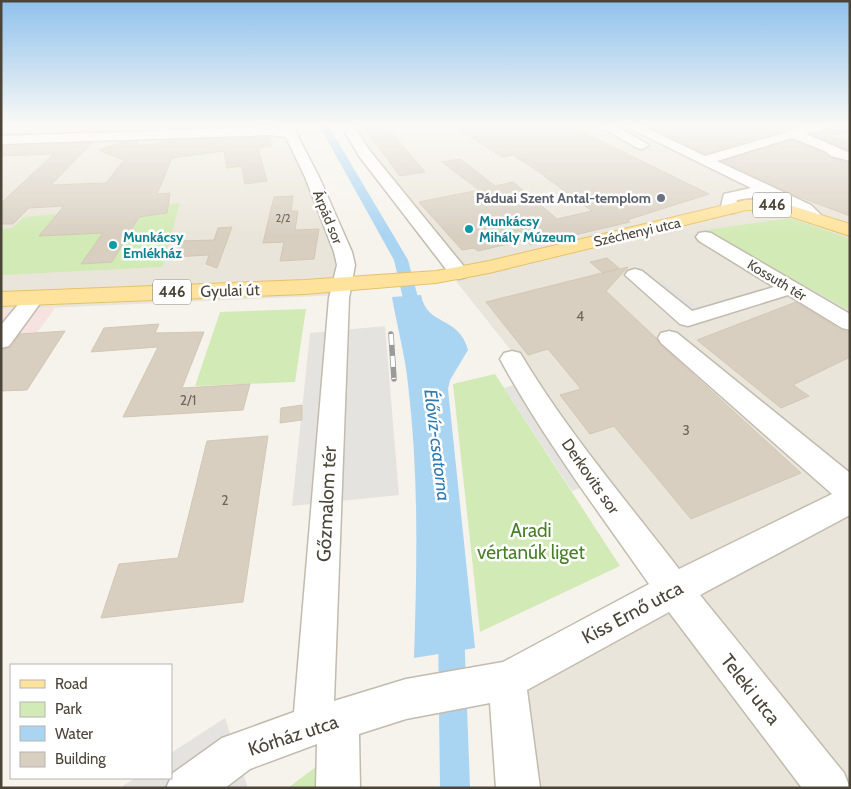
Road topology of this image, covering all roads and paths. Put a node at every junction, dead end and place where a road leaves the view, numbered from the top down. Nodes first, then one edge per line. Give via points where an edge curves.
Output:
1 (304, 162) edge
2 (371, 162) edge
3 (708, 162) edge
4 (690, 169) dead end
5 (740, 191) dead end
6 (775, 193) junction
7 (728, 210) junction
8 (815, 217) junction
9 (850, 230) edge
10 (705, 237) dead end
11 (459, 273) junction
12 (635, 275) dead end
13 (342, 284) junction
14 (791, 288) junction
15 (34, 298) junction
16 (1, 299) edge
17 (850, 323) edge
18 (670, 338) dead end
19 (1, 341) edge
20 (512, 359) dead end
21 (850, 491) edge
22 (850, 500) edge
23 (674, 590) junction
24 (494, 683) junction
25 (406, 698) joint
26 (326, 723) junction
27 (188, 788) edge
28 (338, 788) edge
29 (518, 788) edge
30 (829, 788) edge

1 - 13 street, Árpád sor via 343,252 346,265
2 - 11 street
3 - 6 street
4 - 5 street
6 - 7 street via 755,192 730,197
6 - 8 street via 805,208
7 - 8 main road, 446 via 766,204
7 - 11 main road, Széchenyi utca / 446
8 - 9 main road, 446
10 - 14 street, Kossuth tér
11 - 13 main road, Gyulai út / 446
12 - 14 street via 688,319
13 - 15 main road, Gyulai út / 446
13 - 26 street, Gőzmalom tér
14 - 17 street, Kossuth tér
15 - 16 main road, Gyulai út / 446
15 - 19 street
18 - 21 street
20 - 23 street, Derkovits sor via 595,483
22 - 23 street, Kiss Ernő utca
23 - 24 street, Kiss Ernő utca
23 - 30 street, Teleki utca
24 - 25 street, Kiss Ernő utca
24 - 29 street
25 - 26 street, Kórház utca
26 - 27 street, Kórház utca via 237,753
26 - 28 street, Gőzmalom tér

